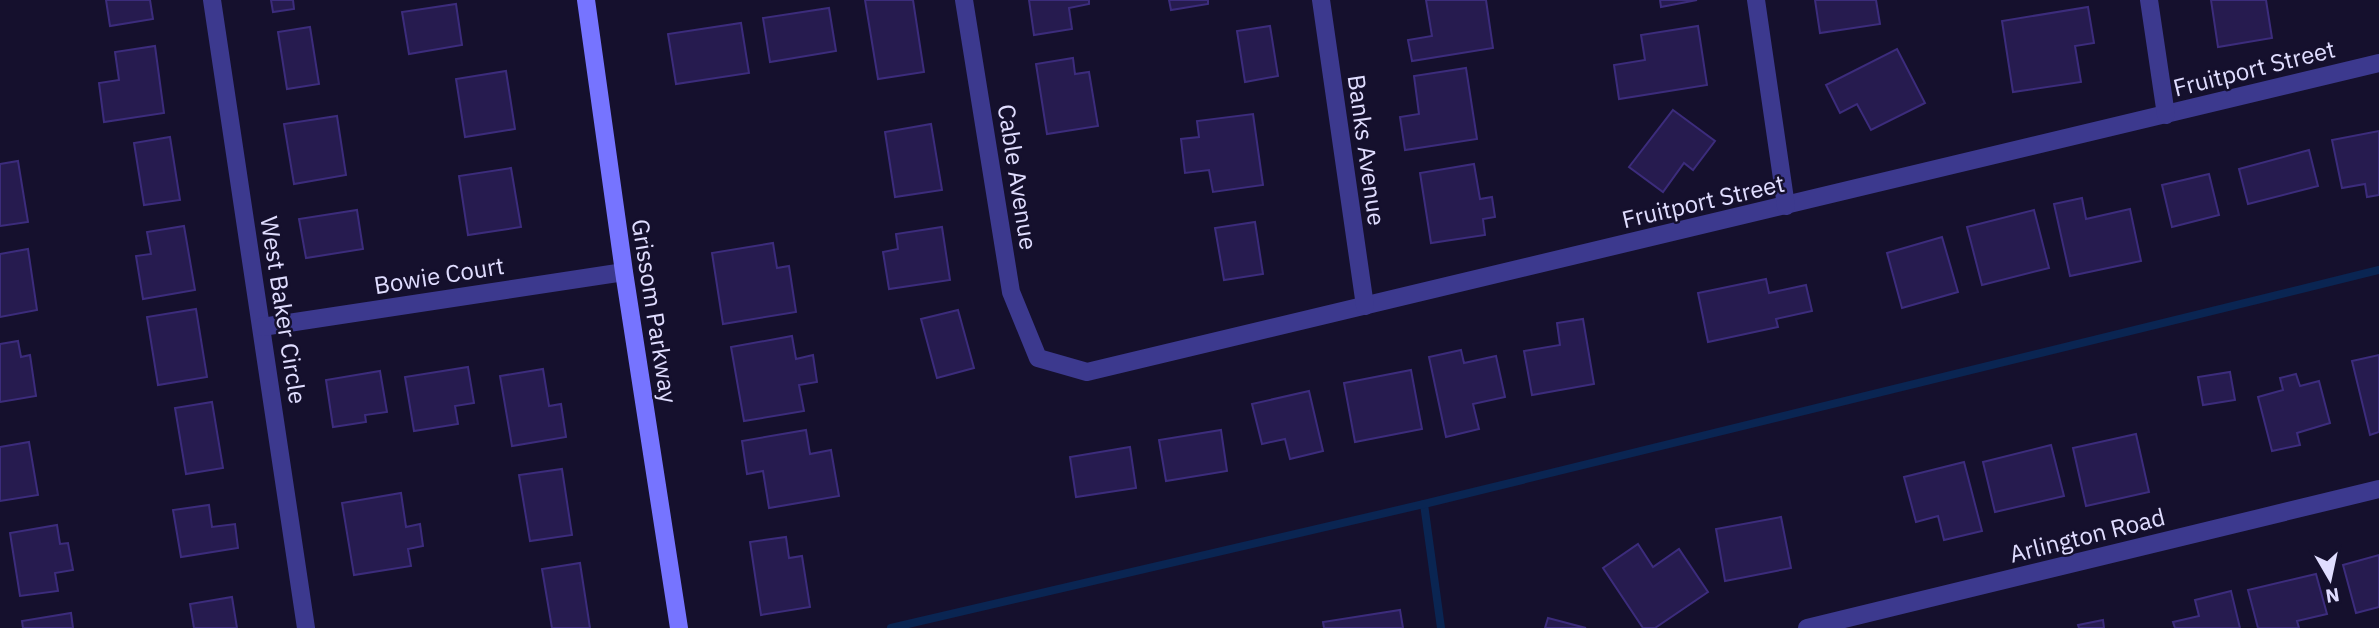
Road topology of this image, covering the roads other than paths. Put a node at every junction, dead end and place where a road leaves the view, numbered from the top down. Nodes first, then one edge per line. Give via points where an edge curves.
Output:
1 (212, 0) edge
2 (586, 0) edge
3 (964, 0) edge
4 (1321, 0) edge
5 (1756, 0) edge
6 (2149, 0) edge
7 (2379, 64) edge
8 (2166, 115) junction
9 (1786, 206) junction
10 (624, 272) junction
11 (1365, 306) junction
12 (262, 327) junction
13 (1038, 358) joint
14 (2379, 489) edge
15 (306, 628) edge
16 (679, 628) edge
17 (1807, 628) edge

1 - 12 street, West Baker Circle
2 - 10 main road, Grissom Parkway
3 - 13 street, Cable Avenue via 1011,292
4 - 11 street, Banks Avenue
5 - 9 street
6 - 8 street
7 - 8 street, Fruitport Street
8 - 9 street, Fruitport Street
9 - 11 street, Fruitport Street
10 - 12 street, Bowie Court
10 - 16 main road, Grissom Parkway
11 - 13 street, Fruitport Street via 1087,372
12 - 15 street, West Baker Circle
14 - 17 street, Arlington Road

